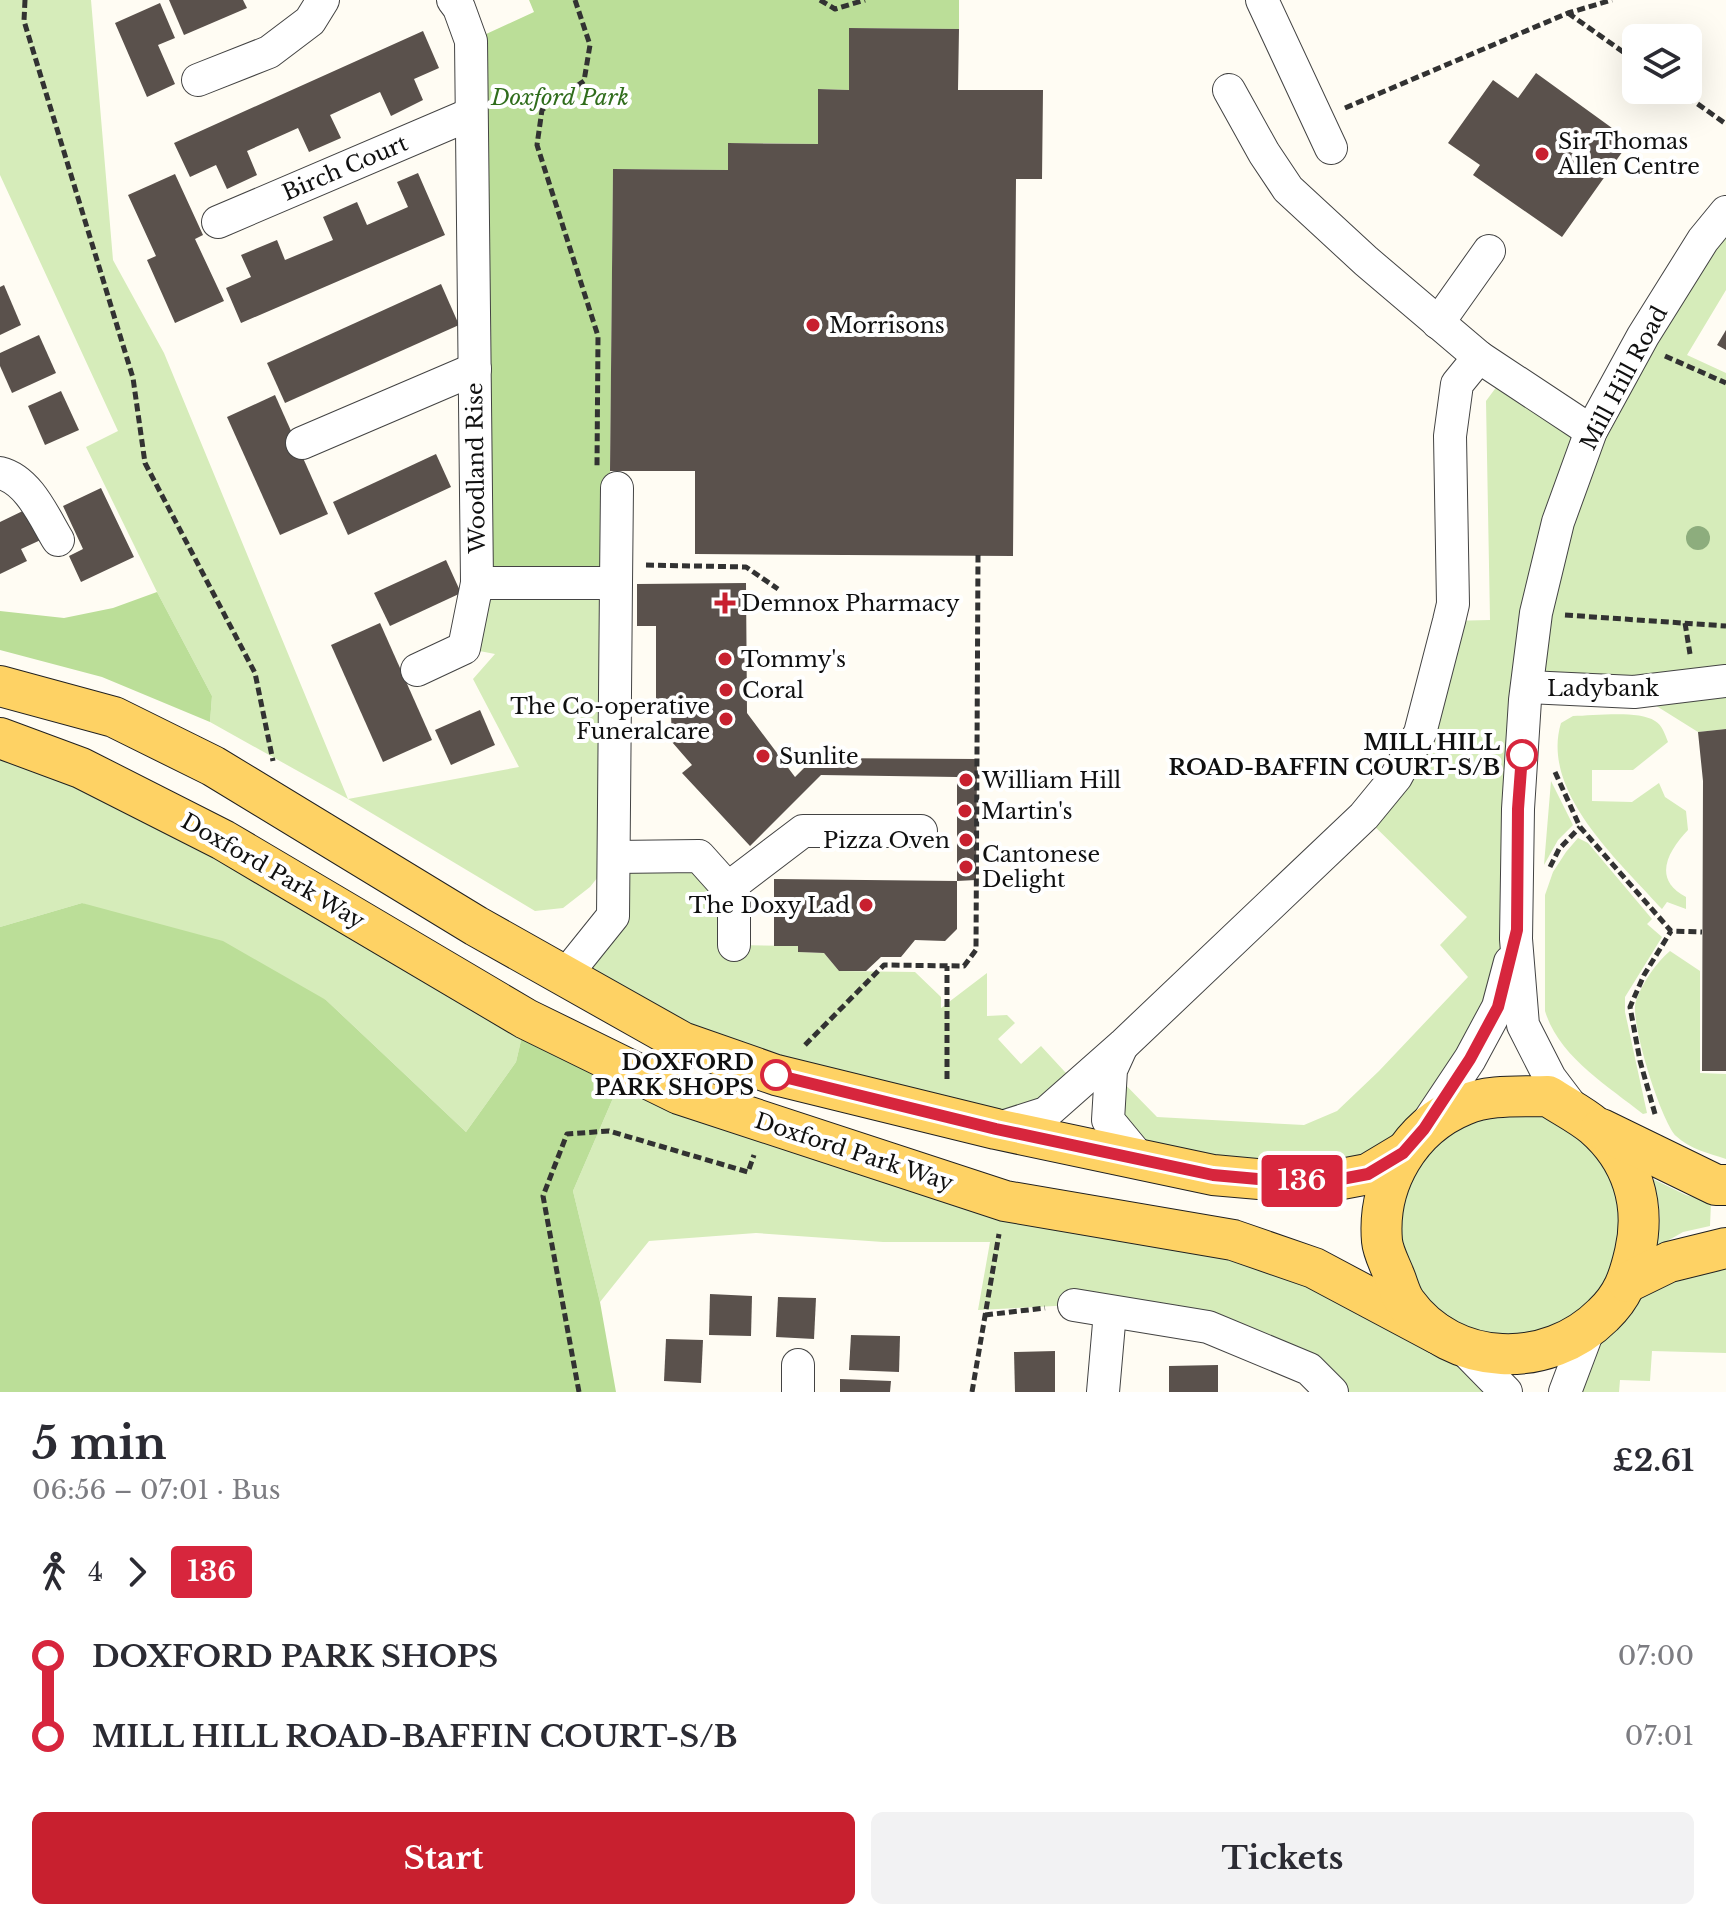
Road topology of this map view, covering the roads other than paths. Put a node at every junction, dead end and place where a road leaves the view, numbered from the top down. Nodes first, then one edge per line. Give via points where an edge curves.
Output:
1 (323, 0) edge
2 (453, 0) edge
3 (1262, 0) edge
4 (198, 80) dead end
5 (1229, 90) dead end
6 (471, 114) junction
7 (1325, 134) road end
8 (1726, 212) edge
9 (218, 222) dead end
10 (1489, 251) dead end
11 (1438, 323) junction
12 (1479, 357) junction
13 (475, 369) junction
14 (1591, 431) junction
15 (302, 443) dead end
16 (0, 473) edge
17 (607, 479) road end
18 (58, 540) dead end
19 (477, 583) junction
20 (616, 583) junction
21 (417, 670) dead end
22 (1726, 681) edge
23 (0, 686) edge
24 (1528, 687) junction
25 (0, 738) edge
26 (921, 831) dead end
27 (614, 857) junction
28 (728, 888) junction
29 (1516, 939) junction
30 (734, 945) dead end
31 (564, 977) junction
32 (1123, 1045) junction
33 (1587, 1121) junction
34 (996, 1129) junction
35 (1414, 1141) junction
36 (1141, 1160) junction
37 (1726, 1185) edge
38 (1726, 1248) edge
39 (1628, 1282) junction
40 (1074, 1305) road end
41 (1110, 1312) junction
42 (1588, 1331) junction
43 (1449, 1340) junction
44 (1103, 1392) edge
45 (1332, 1392) edge
46 (1506, 1392) edge
47 (1565, 1392) edge

1 - 4 street via 310,21 269,52
2 - 6 street, Woodland Rise via 471,41
3 - 7 street
5 - 11 street via 1288,189
6 - 9 street, Birch Court
6 - 13 street, Woodland Rise
8 - 14 street, Mill Hill Road via 1703,240
10 - 11 street
11 - 12 street
12 - 14 street
12 - 32 street via 1457,384 1450,436 1453,604 1420,733 1396,777 1364,816
13 - 15 street
13 - 19 street, Woodland Rise
14 - 24 street, Mill Hill Road via 1558,522 1536,613
16 - 18 street via 29,493
17 - 20 street
19 - 20 street, Woodland Rise
19 - 21 street via 464,648
20 - 27 street
22 - 24 street, Ladybank via 1634,692
23 - 31 main road, Doxford Park Way via 114,717 213,766
24 - 29 street, Mill Hill Road via 1518,809
25 - 43 main road, Doxford Park Way via 81,768 223,840 526,1019 679,1094 1005,1201 1233,1240 1314,1268
26 - 28 street via 803,831
27 - 28 street via 699,856
27 - 31 street via 613,916
28 - 30 street via 734,895
29 - 33 street, Mill Hill Road via 1523,1025 1550,1078
29 - 35 street, Mill Hill Road via 1498,1007
31 - 34 main road, Doxford Park Way via 682,1042 776,1075
32 - 34 street via 1046,1113
32 - 36 street via 1111,1070 1108,1120
33 - 35 main road, Doxford Park Way via 1548,1096 1495,1097 1464,1105
33 - 37 main road, Doxford Park Way via 1716,1185
33 - 39 main road, Doxford Park Way via 1623,1160 1639,1202 1641,1226
34 - 36 main road, Doxford Park Way
35 - 36 main road, Doxford Park Way via 1368,1174 1331,1181 1213,1175
35 - 43 main road via 1384,1195 1382,1243 1405,1302
38 - 39 main road, Doxford Park Way via 1669,1262
39 - 42 main road, Doxford Park Way
40 - 41 street
41 - 44 street
41 - 45 street via 1208,1327 1309,1369
42 - 43 main road, Doxford Park Way via 1533,1354 1490,1355
42 - 47 street
43 - 46 street

